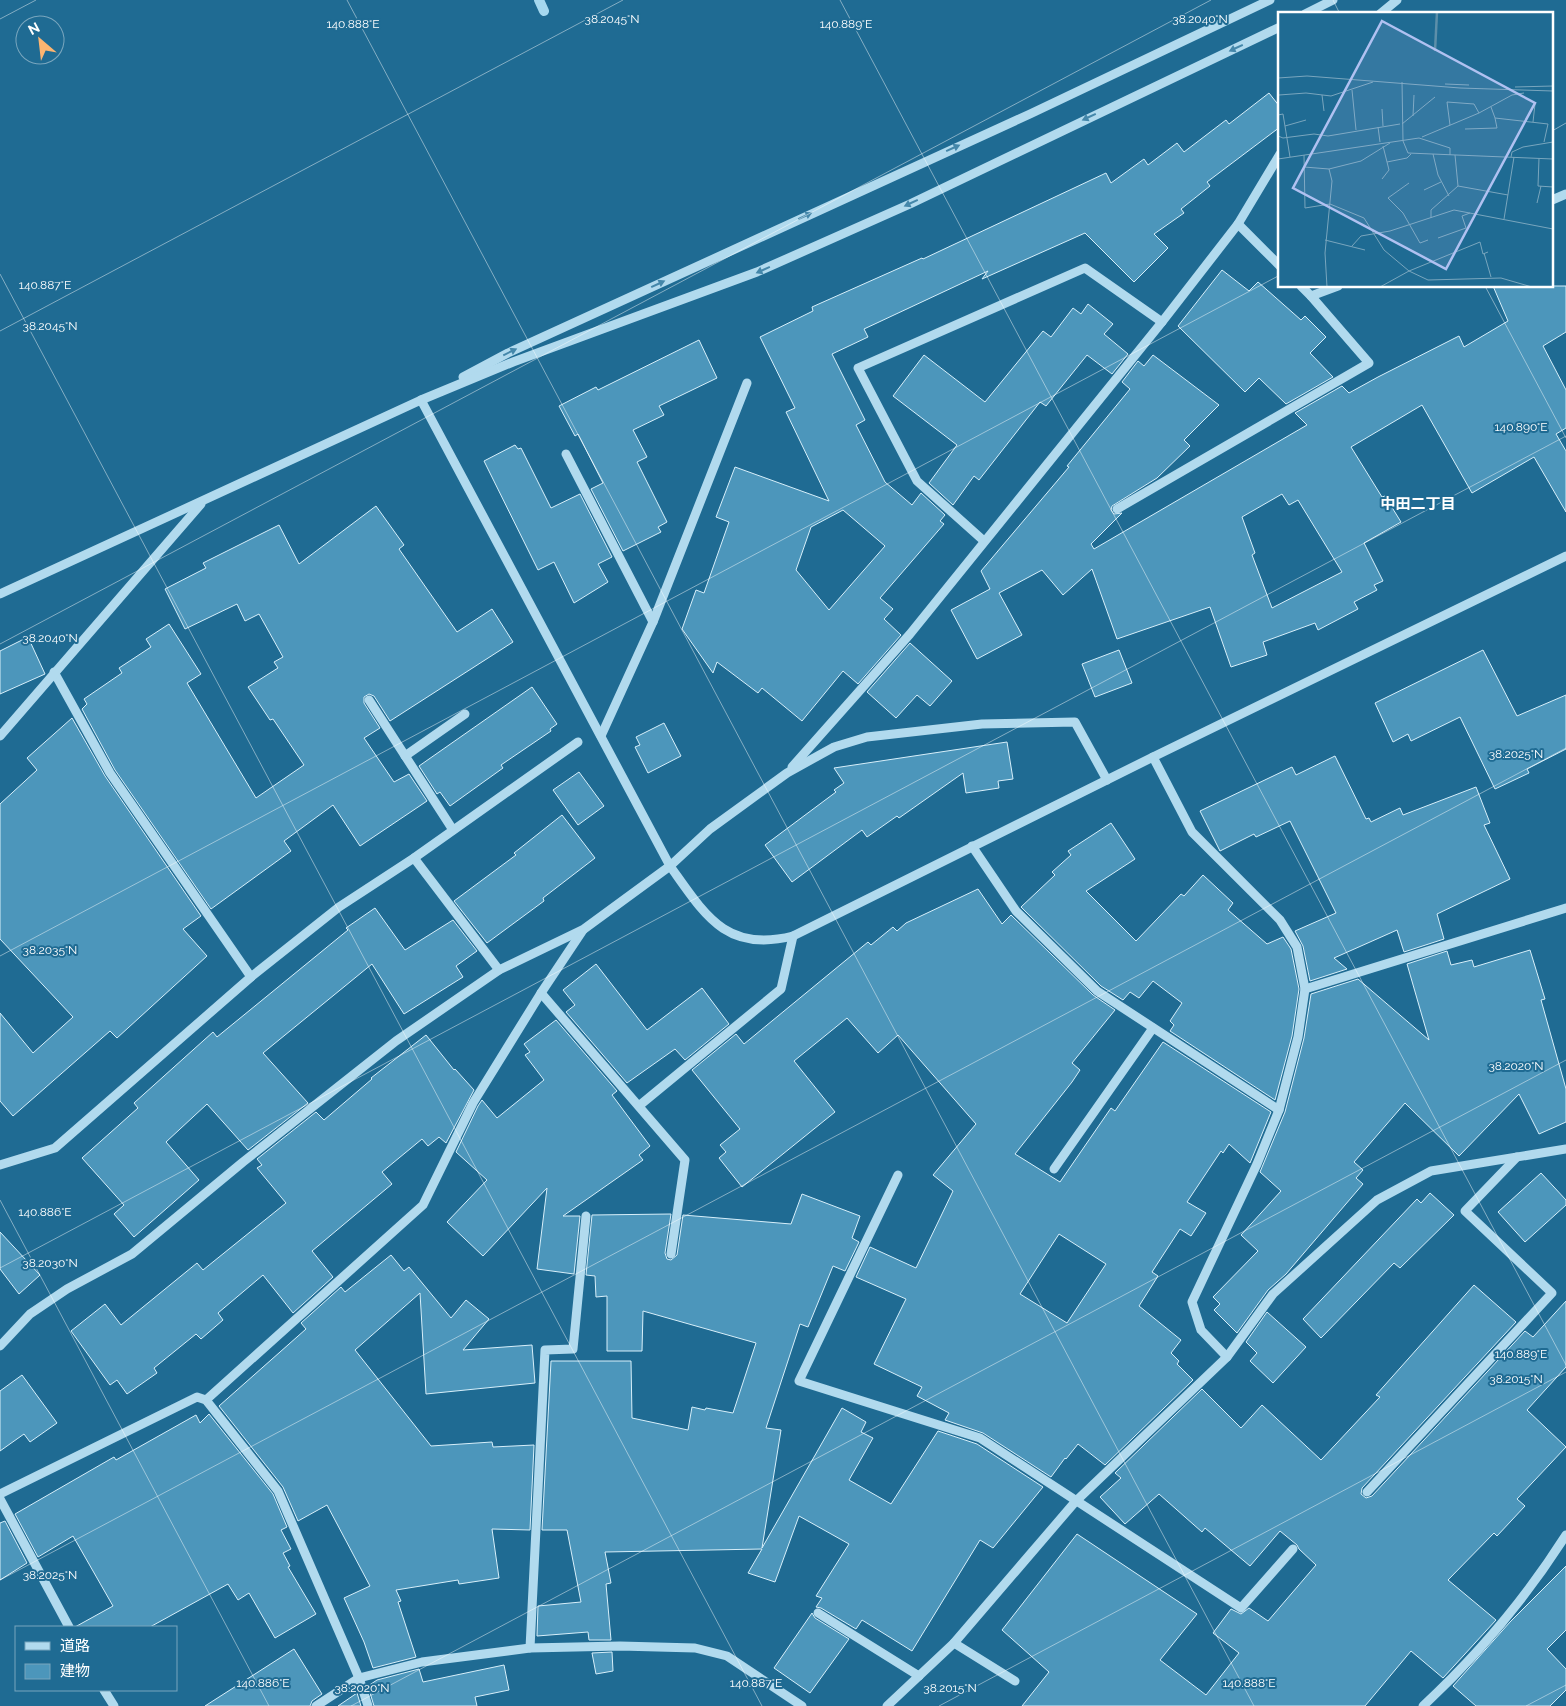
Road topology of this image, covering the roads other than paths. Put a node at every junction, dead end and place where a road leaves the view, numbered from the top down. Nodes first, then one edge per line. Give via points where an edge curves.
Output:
1 (1270, 0) edge
2 (1333, 0) edge
3 (1397, 0) edge
4 (1310, 12) edge
5 (1382, 12) edge
6 (1278, 28) edge
7 (1278, 157) edge
8 (1566, 194) edge
9 (1554, 199) edge
10 (1238, 224) junction
11 (1278, 264) edge
12 (1302, 288) edge
13 (1333, 288) edge
14 (1311, 296) junction
15 (1162, 322) junction
16 (747, 383) dead end
17 (421, 400) junction
18 (566, 454) dead end
19 (204, 501) junction
20 (1117, 509) dead end
21 (984, 541) junction
22 (1566, 556) edge
23 (0, 594) edge
24 (652, 622) junction
25 (54, 672) junction
26 (369, 700) dead end
27 (465, 714) dead end
28 (0, 736) edge
29 (601, 736) junction
30 (578, 742) dead end
31 (405, 756) junction
32 (1153, 757) junction
33 (787, 773) junction
34 (1107, 780) junction
35 (453, 830) junction
36 (972, 846) junction
37 (414, 858) junction
38 (670, 866) junction
39 (1566, 908) edge
40 (584, 929) junction
41 (793, 936) junction
42 (499, 970) junction
43 (251, 977) junction
44 (1305, 989) junction
45 (541, 993) junction
46 (1153, 1028) junction
47 (640, 1105) junction
48 (1278, 1110) junction
49 (1566, 1149) edge
50 (1517, 1157) junction
51 (0, 1165) edge
52 (1054, 1169) dead end
53 (898, 1175) dead end
54 (586, 1216) dead end
55 (671, 1254) dead end
56 (0, 1346) edge
57 (1227, 1357) junction
58 (206, 1400) junction
59 (1367, 1492) dead end
60 (0, 1494) edge
61 (0, 1499) edge
62 (1075, 1502) junction
63 (1566, 1535) edge
64 (1293, 1549) dead end
65 (818, 1613) dead end
66 (68, 1626) edge
67 (954, 1643) junction
68 (530, 1648) junction
69 (919, 1676) junction
70 (359, 1678) junction
71 (1015, 1682) dead end
72 (105, 1691) edge
73 (114, 1706) edge
74 (316, 1706) edge
75 (368, 1706) edge
76 (802, 1706) edge
77 (887, 1706) edge
78 (1423, 1706) edge

17 -> 1 street via 508,353 1030,114
2 - 4 street
3 - 5 street
6 -> 17 street via 910,204 757,272 513,362
7 - 10 street
8 - 9 street
10 - 11 street
10 - 15 street
12 - 14 street
13 - 14 street
14 - 20 street via 1369,362
15 - 21 street
15 - 21 street via 1085,268 858,368 917,481
16 - 24 street
17 - 19 street
17 - 29 street
18 - 24 street
19 - 23 street
19 - 25 street
21 - 33 street via 910,634
22 - 32 street
24 - 29 street
25 - 28 street
25 - 43 street via 110,773
26 - 31 street
27 - 31 street
29 - 38 street
30 - 35 street
31 - 35 street
32 - 34 street
32 - 44 street via 1192,832 1280,920 1297,947
33 - 34 street via 834,747 867,737 982,724 1075,722
33 - 38 street via 710,829
34 - 36 street
35 - 37 street
36 - 41 street
36 - 46 street via 1016,912 1097,991
37 - 42 street
37 - 43 street via 339,907
38 - 40 street
38 - 41 street via 700,908 723,928 742,938 771,941
39 - 44 street
40 - 42 street
40 - 45 street
41 - 47 street via 782,989
42 - 56 street via 396,1041 132,1254 67,1289 30,1314
43 - 51 street via 55,1148
44 - 48 street via 1298,1037
45 - 47 street
45 - 58 street via 473,1103 422,1205
46 - 48 street
46 - 52 street
47 - 55 street via 684,1160
48 - 57 street via 1257,1164 1192,1302 1201,1330
49 - 50 street
50 - 57 street via 1431,1171 1377,1200 1273,1294
50 - 59 street via 1465,1211 1552,1293
53 - 62 street via 799,1381 980,1438
54 - 68 street via 572,1348 545,1350
57 - 62 street
58 - 60 street via 197,1397
58 - 70 street via 278,1491
61 - 66 street
62 - 64 street via 1241,1608
62 - 67 street
63 - 78 street via 1514,1610
65 - 69 street
67 - 69 street
67 - 71 street
68 - 70 street via 422,1662
68 - 76 street via 695,1648 727,1656
69 - 77 street
70 - 74 street
70 - 75 street
72 - 73 street

